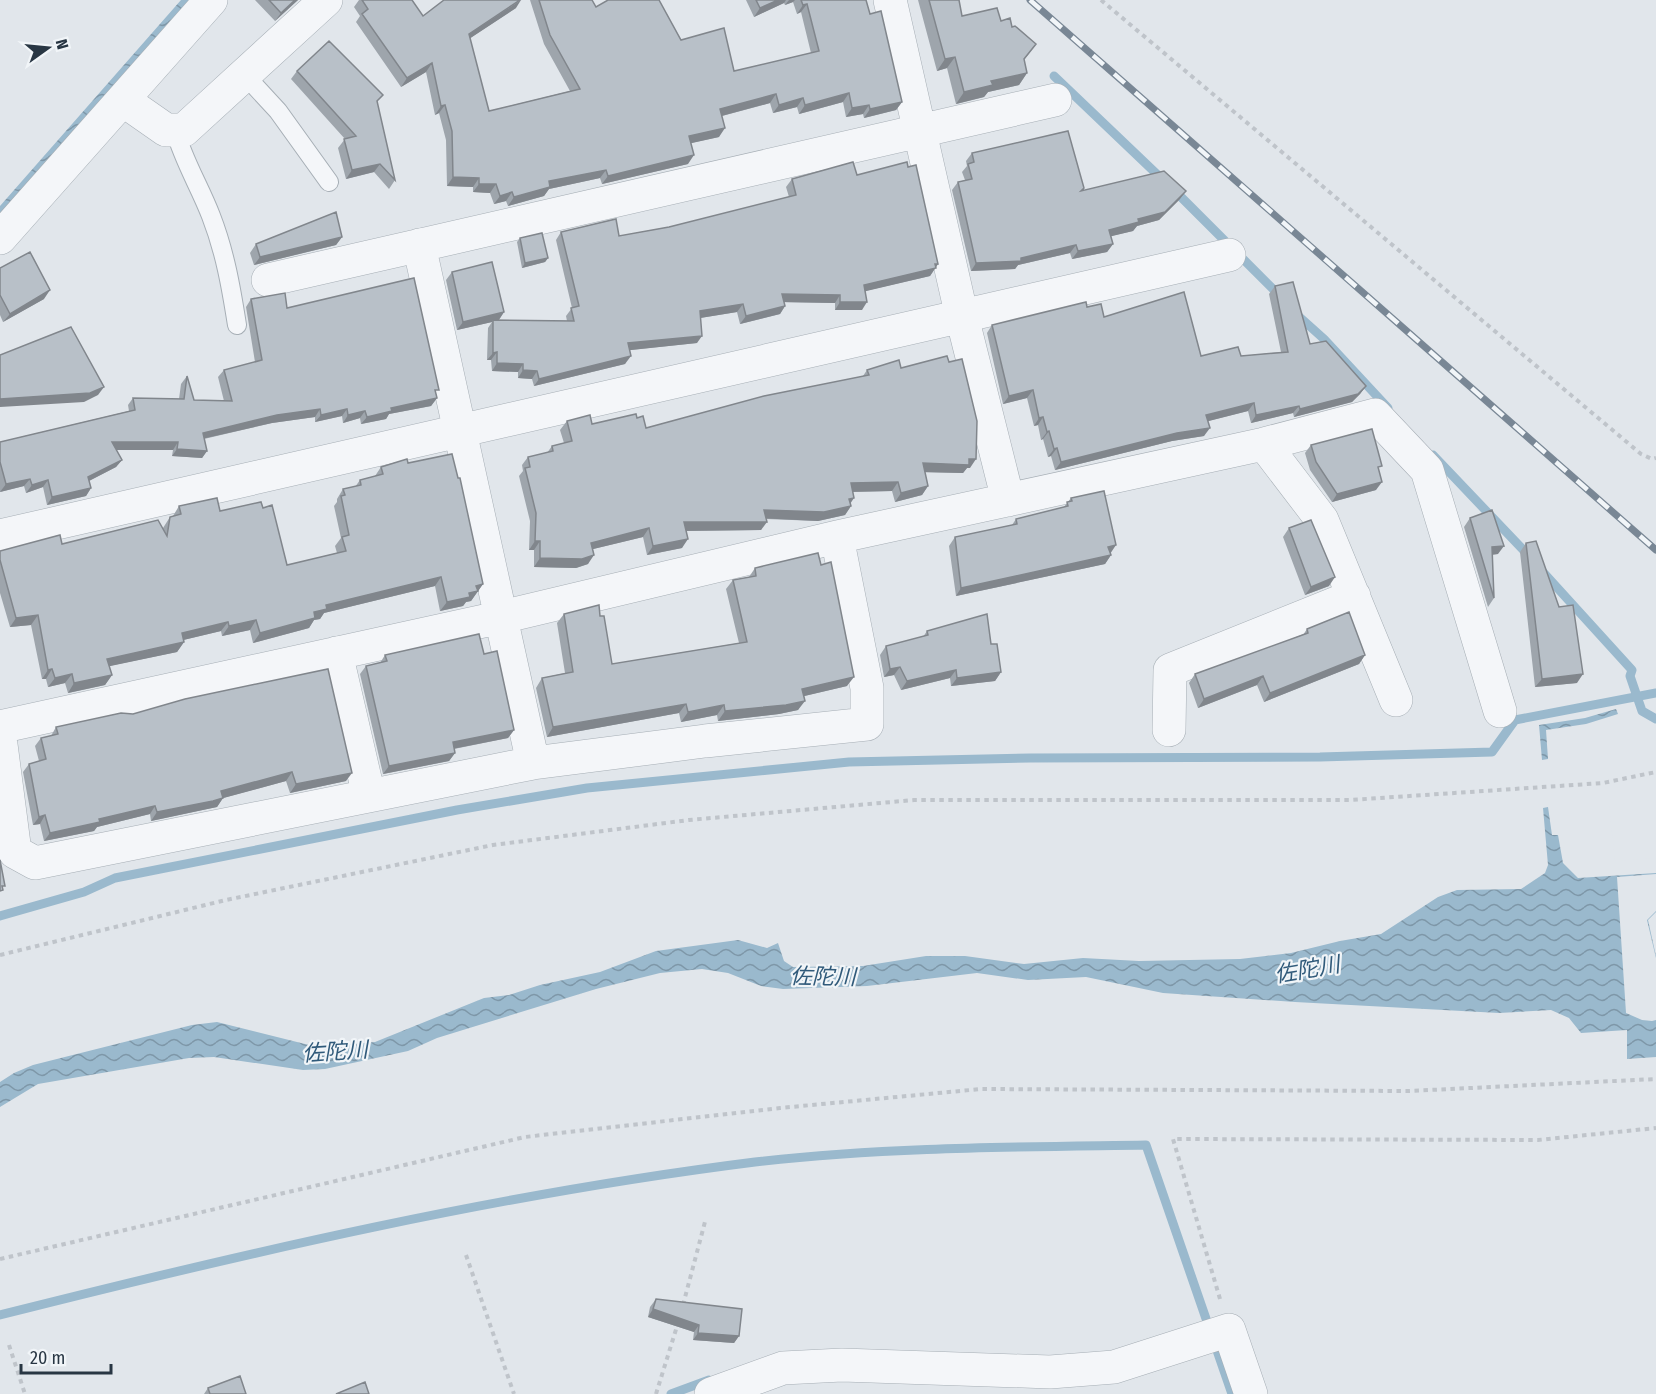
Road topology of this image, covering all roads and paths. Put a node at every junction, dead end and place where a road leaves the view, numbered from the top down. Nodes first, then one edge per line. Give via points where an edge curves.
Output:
1 (211, 0) edge
2 (326, 0) edge
3 (890, 0) edge
4 (1101, 0) edge
5 (243, 73) junction
6 (123, 100) junction
7 (1055, 100) dead end
8 (175, 129) junction
9 (920, 131) junction
10 (329, 182) dead end
11 (0, 238) edge
12 (419, 245) junction
13 (1229, 255) dead end
14 (268, 280) dead end
15 (962, 316) junction
16 (237, 325) dead end
17 (460, 430) junction
18 (1264, 444) junction
19 (1656, 458) edge
20 (1008, 500) junction
21 (0, 536) edge
22 (837, 537) junction
23 (1354, 596) junction
24 (502, 617) junction
25 (336, 653) junction
26 (1396, 700) dead end
27 (1500, 711) dead end
28 (0, 727) edge
29 (1169, 730) dead end
30 (0, 737) edge
31 (533, 763) junction
32 (1656, 772) edge
33 (369, 796) junction
34 (7, 838) edge
35 (0, 955) edge
36 (1656, 1079) edge
37 (1656, 1128) edge
38 (706, 1218) dead end
39 (466, 1255) dead end
40 (0, 1259) edge
41 (1229, 1330) junction
42 (9, 1345) dead end
43 (25, 1394) edge
44 (514, 1394) edge
45 (656, 1394) edge
46 (711, 1394) edge
47 (1251, 1394) edge

1 - 6 street
2 - 5 street
3 - 9 street
4 - 19 path via 1641,454
5 - 8 street via 184,130
5 - 10 lane via 278,111
6 - 8 street via 166,130
6 - 11 street
7 - 9 street
8 - 16 lane via 226,261
9 - 12 street
9 - 15 street
12 - 14 street
12 - 17 street
13 - 15 street
15 - 17 street
15 - 20 street
17 - 21 street
17 - 24 street
18 - 20 street
18 - 23 street via 1322,520
18 - 27 street via 1375,415 1427,470
20 - 22 street
22 - 24 street
22 - 31 street via 867,688 867,724
23 - 26 street
23 - 29 street via 1170,670
24 - 25 street
24 - 31 street
25 - 28 street
25 - 33 street
30 - 34 street
31 - 33 street
32 - 35 path via 1603,783 1350,800 914,800 689,820 493,845 226,900
33 - 34 street via 35,863 15,852
36 - 40 path via 1409,1091 981,1089 780,1108 525,1137
37 - 41 path via 1538,1140 1173,1139
38 - 45 path
39 - 44 path
41 - 46 street via 1114,1367 1050,1372 842,1365 783,1368
41 - 47 street
42 - 43 path

